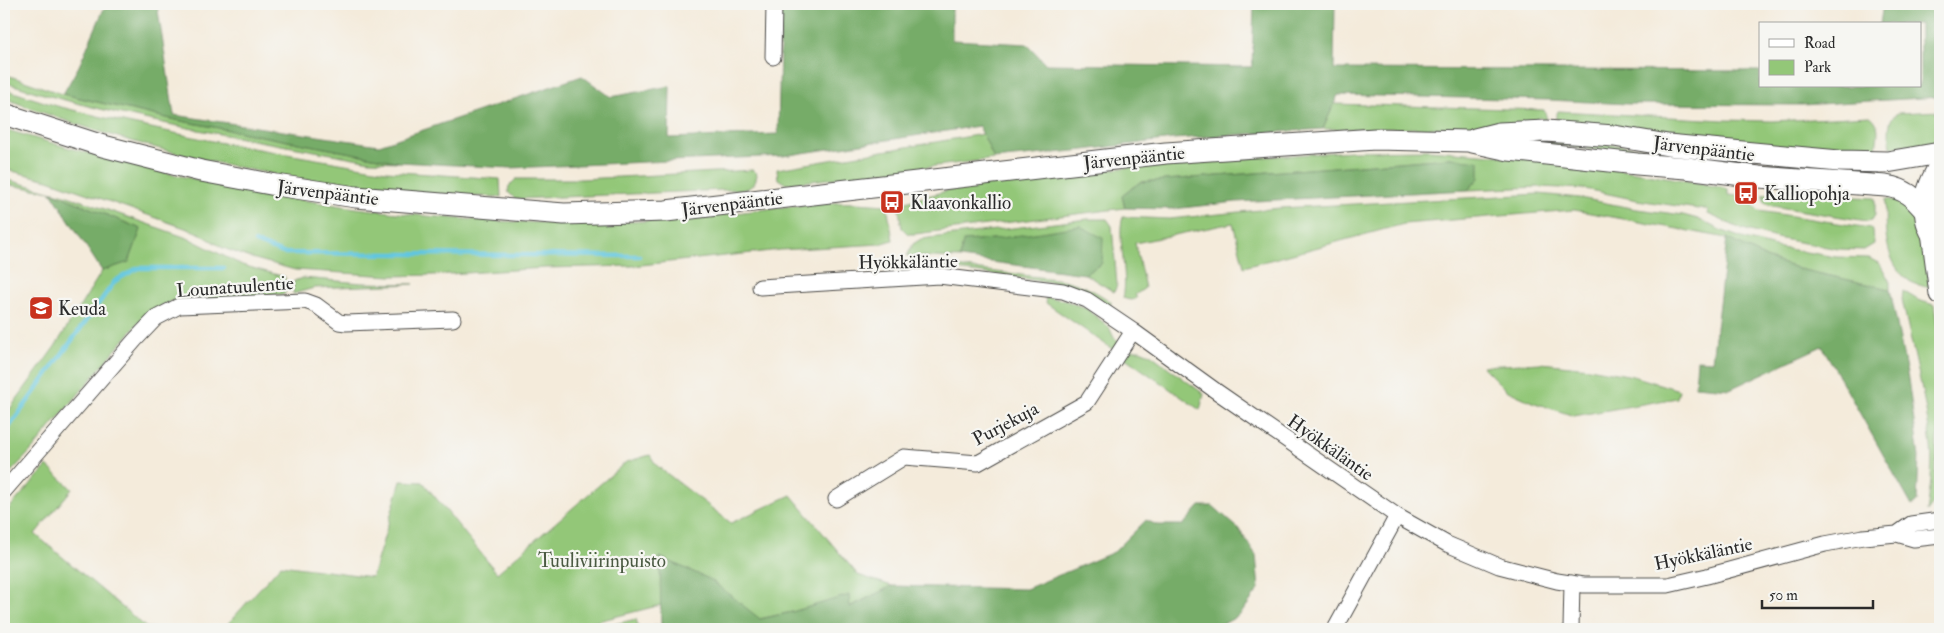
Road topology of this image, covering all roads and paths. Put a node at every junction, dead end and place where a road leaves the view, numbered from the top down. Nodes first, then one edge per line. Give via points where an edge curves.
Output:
1 (774, 4) edge
2 (774, 57) dead end
3 (4, 114) edge
4 (1468, 141) junction
5 (1940, 153) edge
6 (1940, 168) edge
7 (1933, 229) edge
8 (760, 287) dead end
9 (1940, 294) edge
10 (454, 319) dead end
11 (1133, 331) junction
12 (4, 491) edge
13 (836, 499) dead end
14 (1397, 516) junction
15 (1940, 520) edge
16 (1897, 534) junction
17 (1940, 536) edge
18 (1572, 584) junction
19 (1334, 629) edge
20 (1571, 629) edge

1 - 2 street
3 - 4 main road, Järvenpääntie via 103,146 201,171 276,185 356,197 564,214 666,211 1166,153 1375,139
4 - 5 main road, Järvenpääntie via 1499,133 1546,130 1839,161 1887,162
4 - 7 main road, Järvenpääntie via 1510,150 1637,164 1896,188 1909,193
6 - 7 main road via 1928,194
7 - 9 main road
8 - 11 street, Hyökkäläntie via 939,276 1063,291 1087,300
10 - 12 street, Lounatuulentie via 346,323 305,301 179,306 156,318 134,340
11 - 13 street, Purjekuja via 1086,402 978,463 904,457
11 - 14 street, Hyökkäläntie
14 - 18 street, Hyökkäläntie via 1447,544 1499,566
14 - 19 street
15 - 16 street, Hyökkäläntie via 1911,524
16 - 17 street, Hyökkäläntie via 1914,539
16 - 18 street, Hyökkäläntie via 1825,544 1668,585
18 - 20 street

